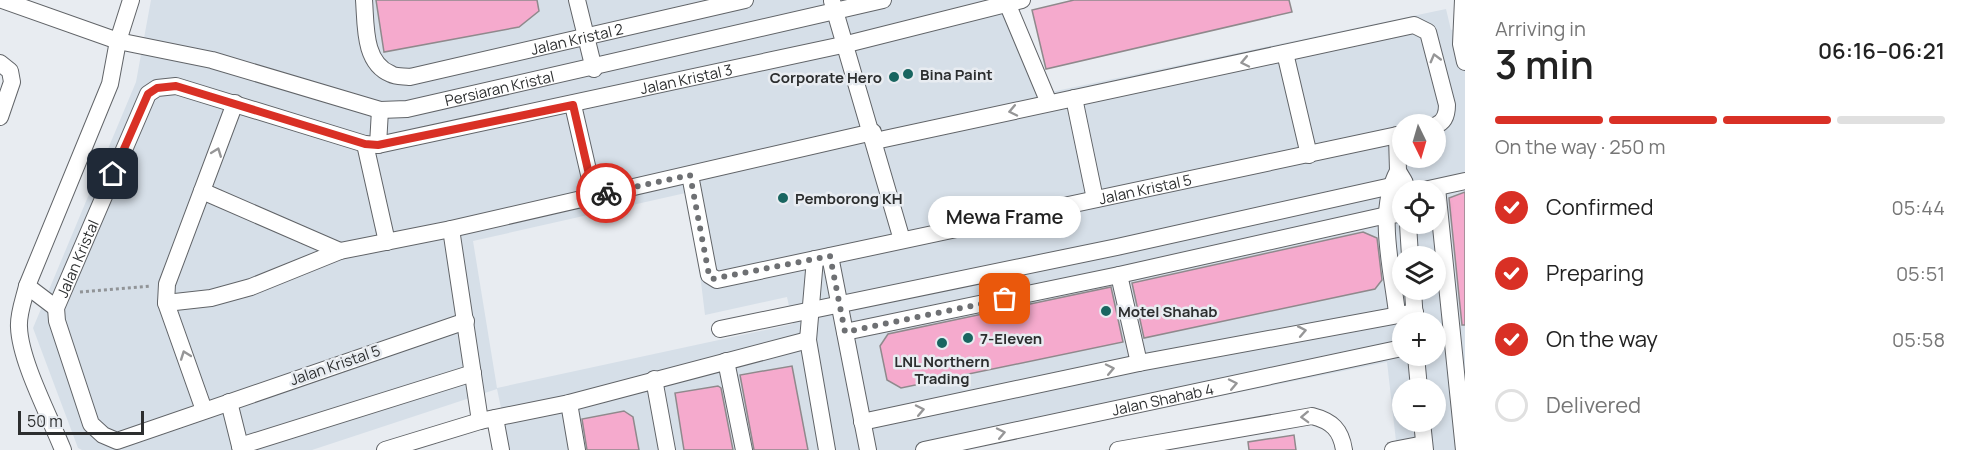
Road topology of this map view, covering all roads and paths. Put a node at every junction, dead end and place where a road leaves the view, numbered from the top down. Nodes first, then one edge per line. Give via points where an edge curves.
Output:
1 (2, 0) edge
2 (131, 0) edge
3 (364, 0) edge
4 (577, 0) edge
5 (745, 0) edge
6 (883, 0) edge
7 (1463, 0) edge
8 (1014, 2) edge
9 (834, 5) edge
10 (586, 38) junction
11 (118, 41) junction
12 (847, 44) junction
13 (1285, 53) junction
14 (1465, 62) edge
15 (0, 63) edge
16 (594, 69) junction
17 (1074, 98) junction
18 (235, 103) junction
19 (1049, 104) junction
20 (573, 105) junction
21 (380, 110) junction
22 (1443, 114) edge
23 (0, 117) edge
24 (874, 136) junction
25 (1392, 137) edge
26 (371, 144) junction
27 (1309, 154) junction
28 (690, 175) junction
29 (1465, 181) edge
30 (1392, 185) edge
31 (1446, 185) edge
32 (202, 191) junction
33 (594, 196) junction
34 (1095, 199) junction
35 (1392, 215) edge
36 (451, 229) junction
37 (1395, 234) edge
38 (1436, 234) edge
39 (902, 240) junction
40 (387, 242) junction
41 (340, 251) junction
42 (822, 257) junction
43 (1119, 275) junction
44 (167, 284) junction
45 (27, 286) junction
46 (59, 301) junction
47 (166, 303) junction
48 (839, 303) junction
49 (810, 310) junction
50 (1397, 312) edge
51 (1392, 314) edge
52 (466, 321) junction
53 (720, 329) dead end
54 (845, 332) junction
55 (808, 340) junction
56 (1392, 350) edge
57 (726, 361) junction
58 (1139, 363) junction
59 (473, 373) junction
60 (654, 379) junction
61 (229, 402) junction
62 (569, 403) junction
63 (204, 410) junction
64 (488, 420) junction
65 (862, 422) junction
66 (1423, 432) edge
67 (962, 446) edge
68 (1424, 447) edge
69 (241, 448) edge
70 (63, 450) edge
71 (385, 450) edge
72 (501, 450) edge
73 (577, 450) edge
74 (667, 450) edge
75 (744, 450) edge
76 (827, 450) edge
77 (868, 450) edge
78 (924, 450) edge
79 (1118, 450) edge
80 (1344, 450) edge
81 (1393, 450) edge
82 (1464, 450) edge

1 - 11 street, Persiaran Kristal
2 - 11 street
3 - 10 street, Jalan Kristal 2 via 369,50 390,74 410,77
4 - 10 street
5 - 10 street, Jalan Kristal 2
6 - 9 street, Persiaran Kristal
7 - 14 street via 1461,44
8 - 12 street, Jalan Kristal 3
8 - 19 street
9 - 12 street
9 - 16 street, Persiaran Kristal
10 - 16 street
11 - 21 street, Persiaran Kristal via 212,60
11 - 45 street via 110,84
12 - 20 street, Jalan Kristal 3
12 - 24 street
13 -> 17 street
22 -> 13 street via 1447,105 1428,32 1421,27 1414,25
13 - 27 street
15 - 23 street via 10,71 12,82
16 - 21 street, Persiaran Kristal via 407,110
17 - 19 street
17 - 34 street
18 - 26 street, Jalan Kristal
32 -> 18 street
18 - 46 street, Jalan Kristal via 176,86 157,88 148,94
19 -> 24 street
20 - 26 street, Jalan Kristal 3
20 - 33 street
21 - 26 street
24 - 28 street
24 - 39 street
25 - 27 street, Jalan Kristal 5
26 - 40 street
27 - 34 street, Jalan Kristal 5
28 - 33 street
28 - 42 street, Jalan Kristal 5 via 709,275 717,280
29 - 31 street
30 - 48 street via 1117,247
32 - 41 street
32 - 44 street
33 - 36 street
34 - 39 street, Jalan Kristal 5
35 - 43 street
36 - 40 street
36 - 52 street
37 - 50 street
38 - 82 street
39 - 42 street, Jalan Kristal 5
40 - 41 street
41 - 47 street via 250,287 211,298
42 - 48 street
42 - 49 street
43 - 54 street
43 - 58 street
44 - 46 path
44 - 47 street
45 - 46 street
45 - 70 street via 19,326 21,346
46 - 63 street, Jalan Kristal via 57,321 91,424 103,435 117,441
63 -> 47 street
48 - 49 street
48 - 54 street
49 - 53 street
49 - 55 street
58 -> 51 street
52 - 59 street
52 - 61 street, Jalan Kristal 5
54 - 65 street
55 - 57 street
55 - 76 street
67 -> 56 street, Jalan Shahab 4
57 - 60 street
57 - 75 street
65 -> 58 street
59 - 64 street
59 - 69 street
60 - 62 street
60 - 74 street
61 - 63 street, Jalan Kristal 5
61 - 69 street
62 - 64 street
62 - 73 street
64 - 71 street
64 - 72 street
65 - 77 street
66 - 68 street
67 - 78 street, Jalan Shahab 4
68 - 81 street
80 -> 79 street via 1339,431 1323,418 1312,416

